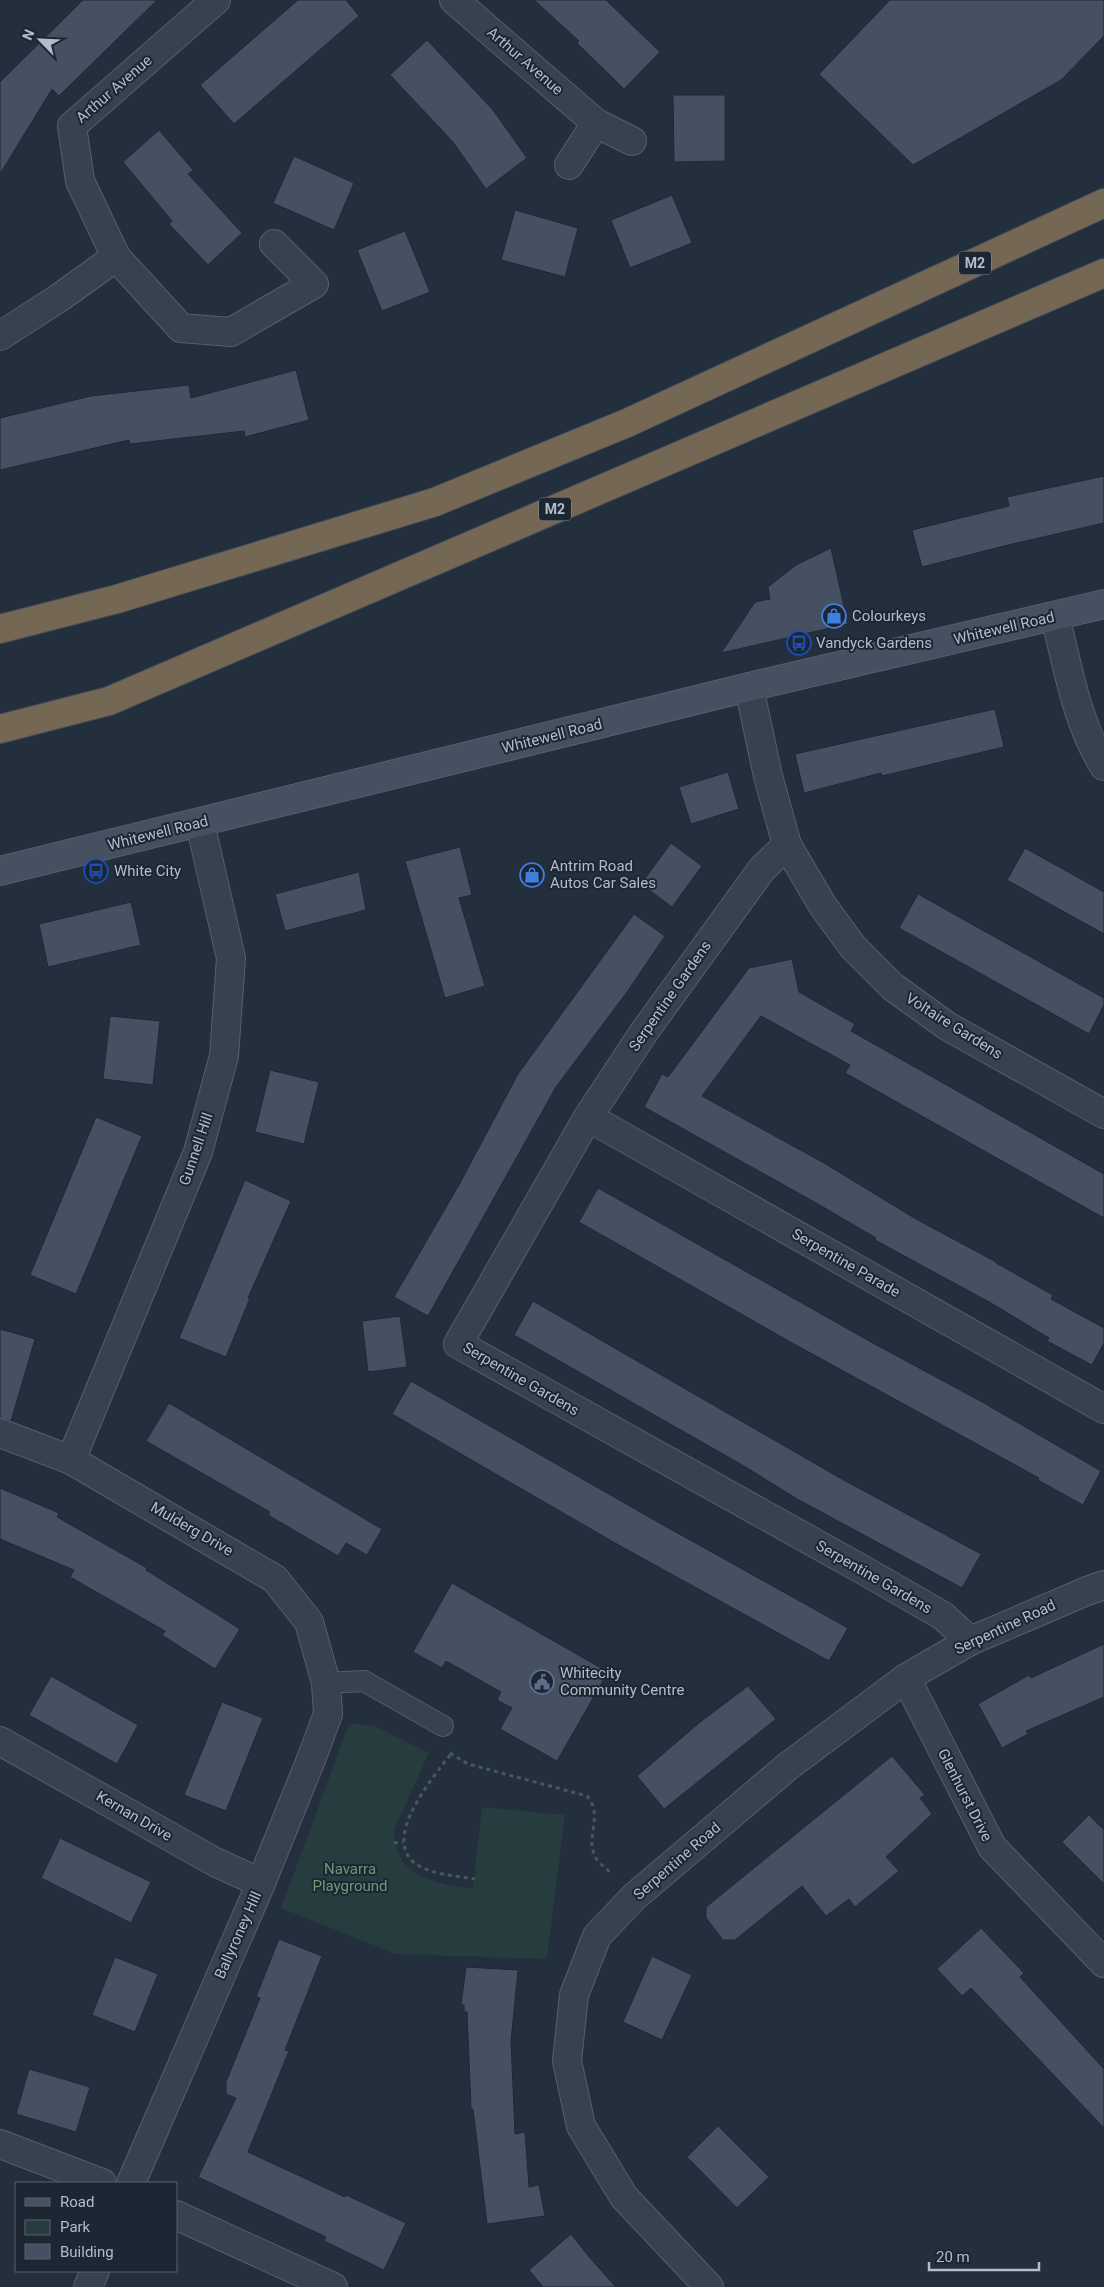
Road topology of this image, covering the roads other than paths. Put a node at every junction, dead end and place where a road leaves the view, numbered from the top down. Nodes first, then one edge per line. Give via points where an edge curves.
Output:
1 (216, 0) edge
2 (454, 0) edge
3 (596, 123) junction
4 (632, 141) dead end
5 (569, 165) dead end
6 (1104, 203) edge
7 (274, 244) dead end
8 (116, 256) junction
9 (1104, 272) edge
10 (0, 336) edge
11 (1104, 604) edge
12 (1055, 616) junction
13 (0, 629) edge
14 (749, 687) junction
15 (0, 729) edge
16 (1104, 766) edge
17 (200, 823) junction
18 (787, 845) junction
19 (0, 871) edge
20 (1104, 1114) edge
21 (588, 1117) junction
22 (1104, 1409) edge
23 (0, 1433) edge
24 (72, 1460) junction
25 (1104, 1585) edge
26 (970, 1641) junction
27 (906, 1678) junction
28 (326, 1683) junction
29 (443, 1726) road end
30 (3, 1749) edge
31 (261, 1883) junction
32 (1104, 1963) edge
33 (0, 2144) edge
34 (99, 2182) edge
35 (130, 2182) edge
36 (178, 2216) edge
37 (95, 2272) edge
38 (88, 2287) edge
39 (333, 2287) edge
40 (709, 2287) edge

1 - 8 street, Arthur Avenue via 72,126 80,181
2 - 3 street, Arthur Avenue
3 - 4 street, Arthur Avenue
3 - 5 street
6 - 13 highway, M2 via 627,423 435,502 117,599
7 - 8 street, Arthur Avenue via 314,284 231,332 181,328
8 - 10 street
9 - 15 highway, M2 via 109,701
11 - 12 street, Whitewell Road
12 - 14 street, Whitewell Road
12 - 16 street via 1077,704 1093,748
14 - 17 street, Whitewell Road
14 - 18 street, Voltaire Gardens
17 - 19 street, Whitewell Road
17 - 24 street, Gunnell Hill via 231,958 224,1056 198,1152
18 - 20 street, Voltaire Gardens via 823,906 853,947 894,987 947,1026
18 - 21 street, Serpentine Gardens via 762,869 644,1032
21 - 22 street, Serpentine Parade
21 - 26 street, Serpentine Gardens via 458,1344 865,1571 942,1616
23 - 24 street, Mulderg Drive
24 - 28 street, Mulderg Drive via 275,1578 310,1622
25 - 26 street, Serpentine Road
26 - 27 street, Serpentine Road
27 - 32 street, Glenhurst Drive via 992,1847
27 - 40 street, Serpentine Road via 787,1767 634,1897 597,1936 574,1995 567,2061 581,2126 624,2197
28 - 29 lane via 364,1682
28 - 31 street, Ballyroney Hill via 328,1714
30 - 31 street, Kernan Drive via 215,1862
31 - 35 street, Ballyroney Hill
33 - 34 street
36 - 39 street
37 - 38 street

